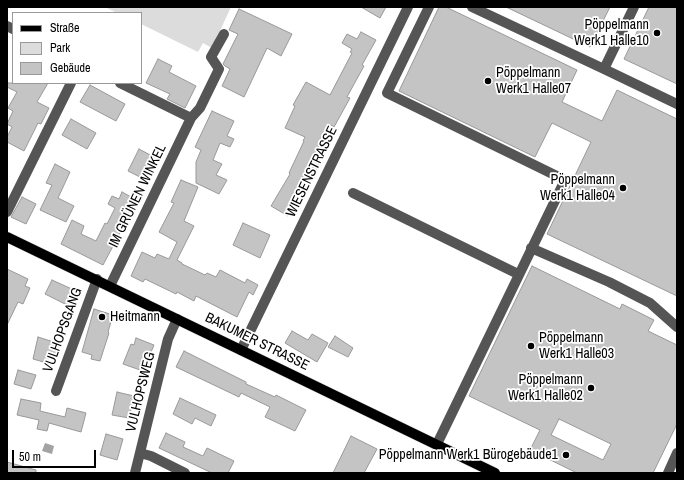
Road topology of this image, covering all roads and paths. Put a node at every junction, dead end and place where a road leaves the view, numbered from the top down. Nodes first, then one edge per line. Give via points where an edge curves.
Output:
1 (408, 7) edge
2 (429, 7) edge
3 (472, 7) edge
4 (634, 7) edge
5 (224, 34) dead end
6 (604, 69) junction
7 (71, 84) edge
8 (122, 84) edge
9 (677, 104) edge
10 (191, 118) junction
11 (352, 194) dead end
12 (7, 212) edge
13 (7, 237) edge
14 (531, 248) junction
15 (518, 274) junction
16 (97, 280) junction
17 (110, 286) junction
18 (177, 319) junction
19 (676, 325) edge
20 (241, 350) junction
21 (56, 391) dead end
22 (437, 444) junction
23 (140, 453) junction
24 (677, 453) edge
25 (135, 473) edge
26 (186, 473) edge
27 (495, 473) edge
28 (668, 473) edge

1 - 20 street, WIESENSTRASSE
2 - 14 street via 387,93 564,180
3 - 6 street
4 - 6 street
5 - 10 street, IM GRÜNEN WINKEL via 211,57 218,69 200,108
6 - 9 street
7 - 12 street
8 - 10 street
10 - 17 street, IM GRÜNEN WINKEL
11 - 15 street
13 - 16 main road, BAKUMER STRASSE
14 - 15 street
14 - 19 street via 650,303
15 - 22 street
16 - 17 main road, BAKUMER STRASSE
16 - 21 street, VULHOPSGANG
17 - 18 main road, BAKUMER STRASSE
18 - 20 main road, BAKUMER STRASSE
18 - 23 street, VULHOPSWEG via 168,339
20 - 22 main road, BAKUMER STRASSE
22 - 27 main road, BAKUMER STRASSE
23 - 25 street, VULHOPSWEG
23 - 26 street
24 - 28 street

